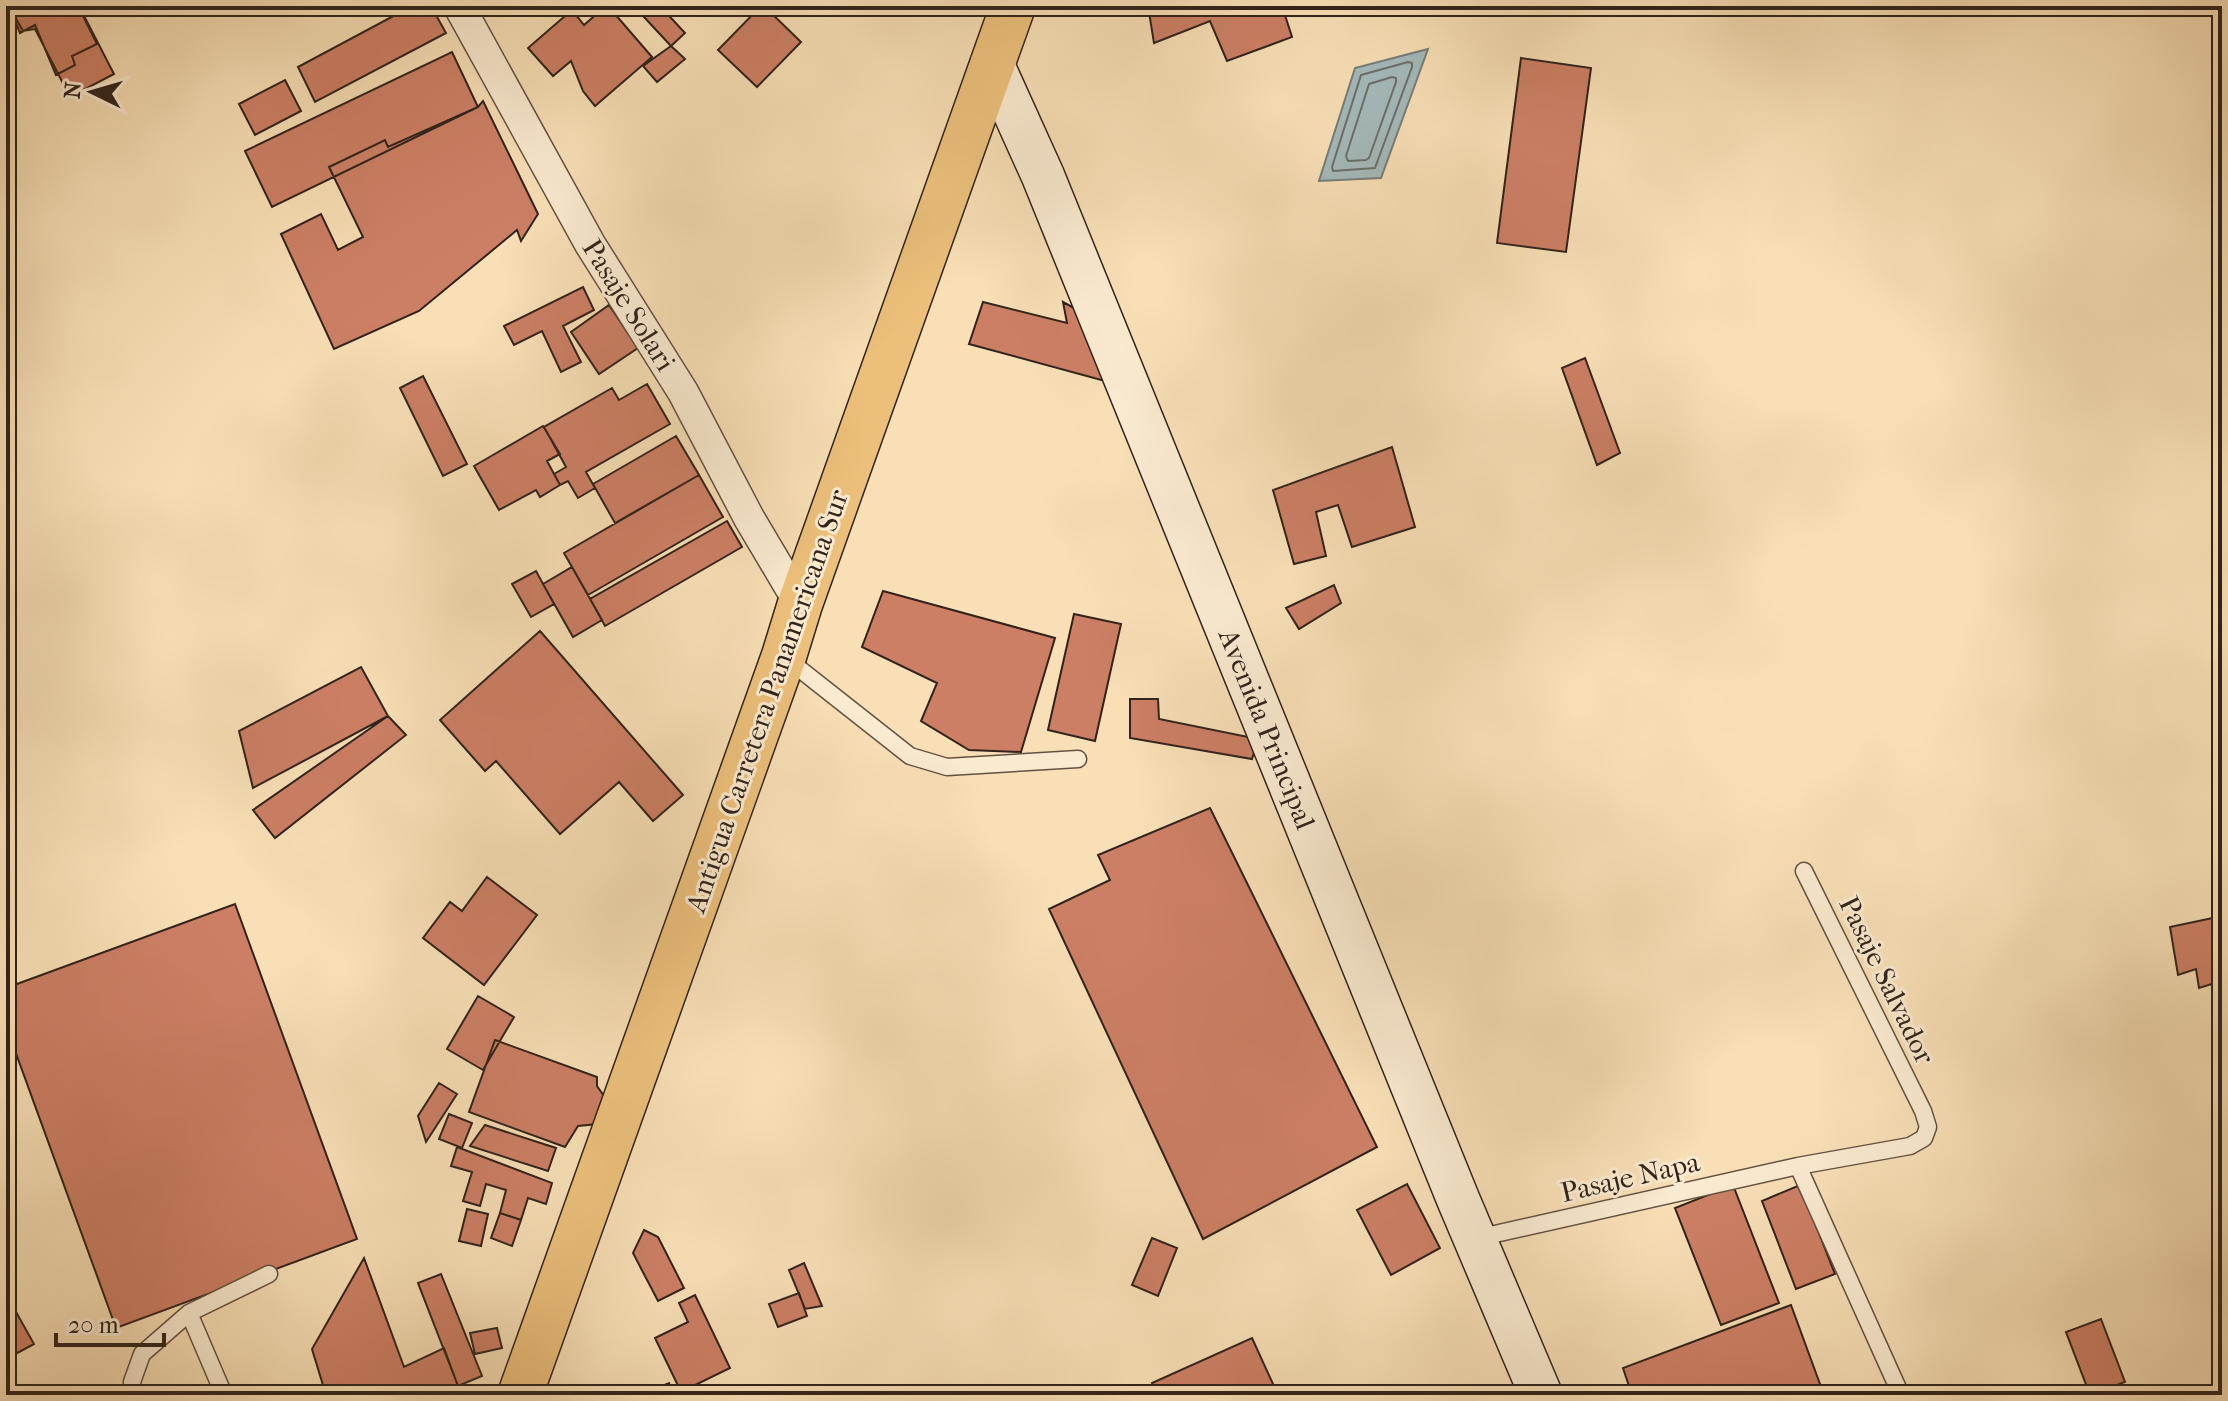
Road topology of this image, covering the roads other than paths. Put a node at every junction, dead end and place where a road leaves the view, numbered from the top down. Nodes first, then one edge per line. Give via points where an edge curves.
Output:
1 (459, 6) edge
2 (1013, 6) edge
3 (992, 63) junction
4 (800, 604) junction
5 (784, 656) junction
6 (1078, 759) dead end
7 (1804, 871) dead end
8 (1923, 1111) joint
9 (1798, 1166) junction
10 (1474, 1239) junction
11 (269, 1274) dead end
12 (189, 1313) junction
13 (133, 1395) edge
14 (224, 1395) edge
15 (520, 1395) edge
16 (1541, 1395) edge
17 (1901, 1395) edge

1 - 4 street, Pasaje Solari via 590,244 683,392
2 - 3 highway, Antigua Carretera Panamericana Sur
3 - 4 highway, Antigua Carretera Panamericana Sur
3 - 10 main road, Avenida Principal via 1043,176
4 - 5 highway, Antigua Carretera Panamericana Sur
5 - 6 lane via 910,756 947,767
5 - 15 highway, Antigua Carretera Panamericana Sur
7 - 8 lane, Pasaje Salvador
8 - 9 lane, Pasaje Napa via 1928,1127 1924,1138 1910,1146
9 - 10 lane, Pasaje Napa
9 - 17 lane
10 - 16 main road, Avenida Principal
11 - 12 lane
12 - 13 lane via 142,1354
12 - 14 lane

